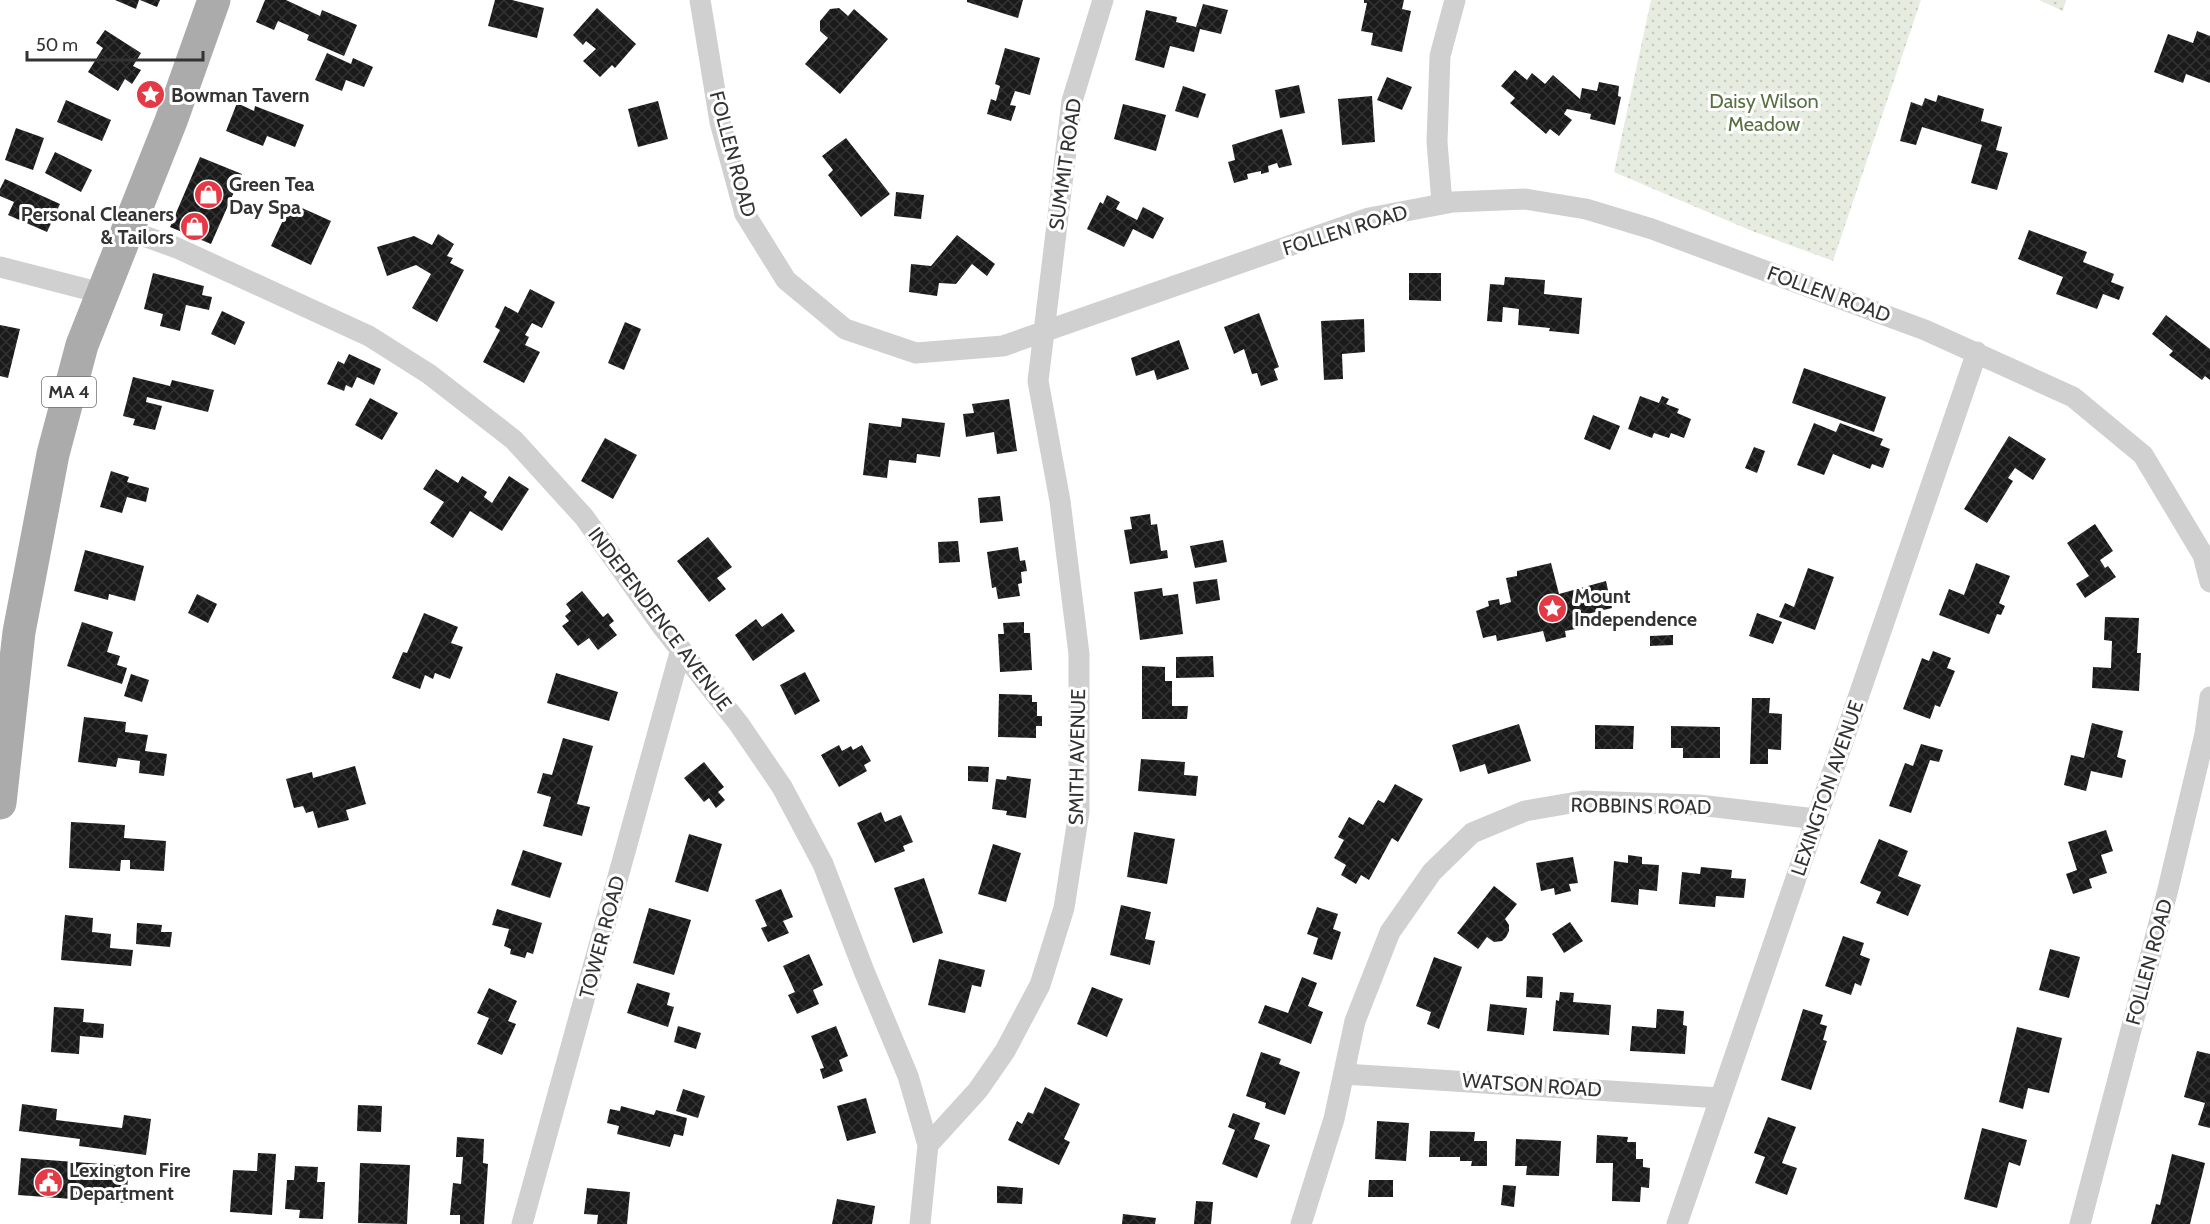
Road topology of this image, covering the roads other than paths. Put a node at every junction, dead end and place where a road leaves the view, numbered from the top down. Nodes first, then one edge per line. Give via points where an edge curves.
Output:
1 (214, 0) edge
2 (700, 0) edge
3 (1103, 0) edge
4 (1455, 0) edge
5 (1442, 203) junction
6 (127, 230) junction
7 (0, 267) edge
8 (101, 293) junction
9 (1044, 331) junction
10 (1977, 352) junction
11 (2210, 582) edge
12 (681, 650) junction
13 (2210, 698) edge
14 (0, 803) edge
15 (1816, 819) junction
16 (1344, 1074) junction
17 (1720, 1098) junction
18 (928, 1145) junction
19 (522, 1224) edge
20 (920, 1224) edge
21 (1301, 1224) edge
22 (1677, 1224) edge
23 (2080, 1224) edge

1 - 6 main road, MA 4
2 - 9 street, FOLLEN ROAD via 720,122 746,214 786,279 845,328 916,353 1003,346
3 - 9 street, SUMMIT ROAD via 1072,101
4 - 5 street via 1440,56 1437,142
5 - 9 street, FOLLEN ROAD via 1369,218
5 - 10 street, FOLLEN ROAD via 1525,199 1586,209 1745,263
6 - 8 main road, MA 4
6 - 12 street, INDEPENDENCE AVENUE via 177,248 369,336 429,374 514,440 584,517
7 - 8 street
8 - 14 main road, MA 4 via 82,345 53,454 19,632
9 - 18 street, SMITH AVENUE via 1038,381 1060,501 1079,654 1080,810 1064,908 1040,985 1005,1051 978,1090
10 - 11 street, FOLLEN ROAD via 2073,397 2143,455 2203,555
10 - 15 street, LEXINGTON AVENUE
12 - 18 street, INDEPENDENCE AVENUE via 782,787 823,864 908,1076
12 - 19 street, TOWER ROAD
13 - 23 street, FOLLEN ROAD via 2168,890
15 - 16 street, ROBBINS ROAD via 1700,805 1583,801 1525,811 1472,833 1432,872 1390,932 1355,1022
15 - 17 street, LEXINGTON AVENUE
16 - 17 street, WATSON ROAD
16 - 21 street, ROBBINS ROAD
17 - 22 street, LEXINGTON AVENUE
18 - 20 street, INDEPENDENCE AVENUE

